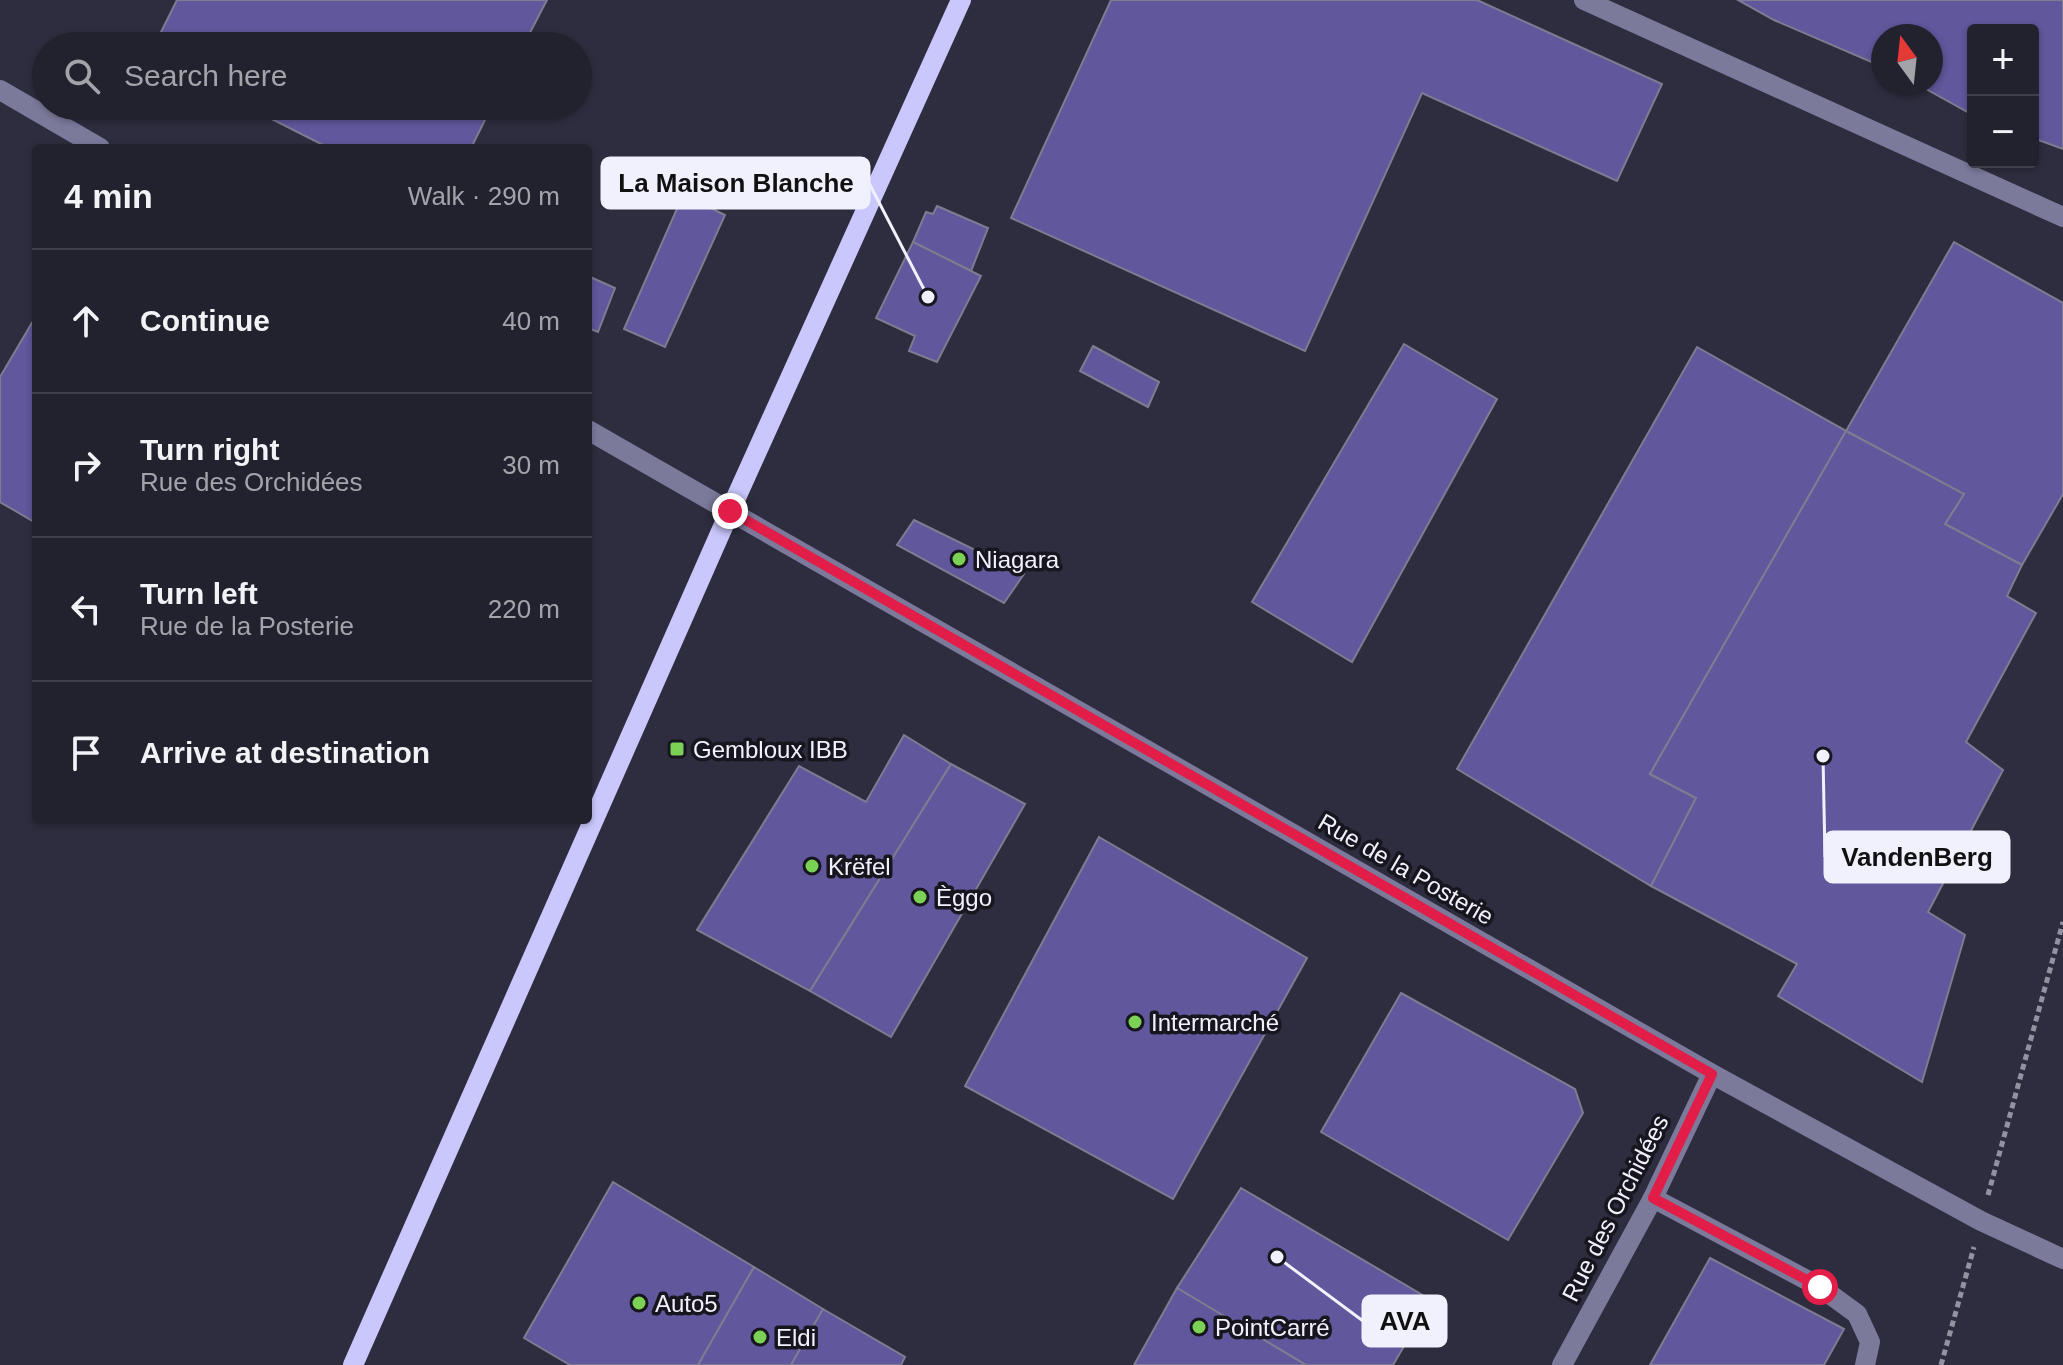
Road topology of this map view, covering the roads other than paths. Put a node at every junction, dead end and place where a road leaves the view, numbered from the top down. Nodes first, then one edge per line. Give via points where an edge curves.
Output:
1 (961, 0) edge
2 (1584, 0) edge
3 (0, 90) edge
4 (32, 109) edge
5 (52, 120) edge
6 (93, 144) edge
7 (2063, 217) edge
8 (592, 432) edge
9 (730, 511) junction
10 (592, 824) edge
11 (592, 824) edge
12 (1712, 1074) junction
13 (1653, 1198) junction
14 (2063, 1259) edge
15 (353, 1365) edge
16 (1562, 1365) edge
17 (1865, 1365) edge

1 - 9 main road
2 - 7 street
3 - 4 street
5 - 6 street
8 - 9 street, Rue de la Posterie
9 - 10 main road
9 - 12 street, Rue de la Posterie
11 - 15 main road
12 - 13 street, Rue des Orchidées
12 - 14 street, Rue de la Posterie via 1981,1221
13 - 16 street, Rue des Orchidées
13 - 17 street via 1820,1287 1857,1314 1870,1342

